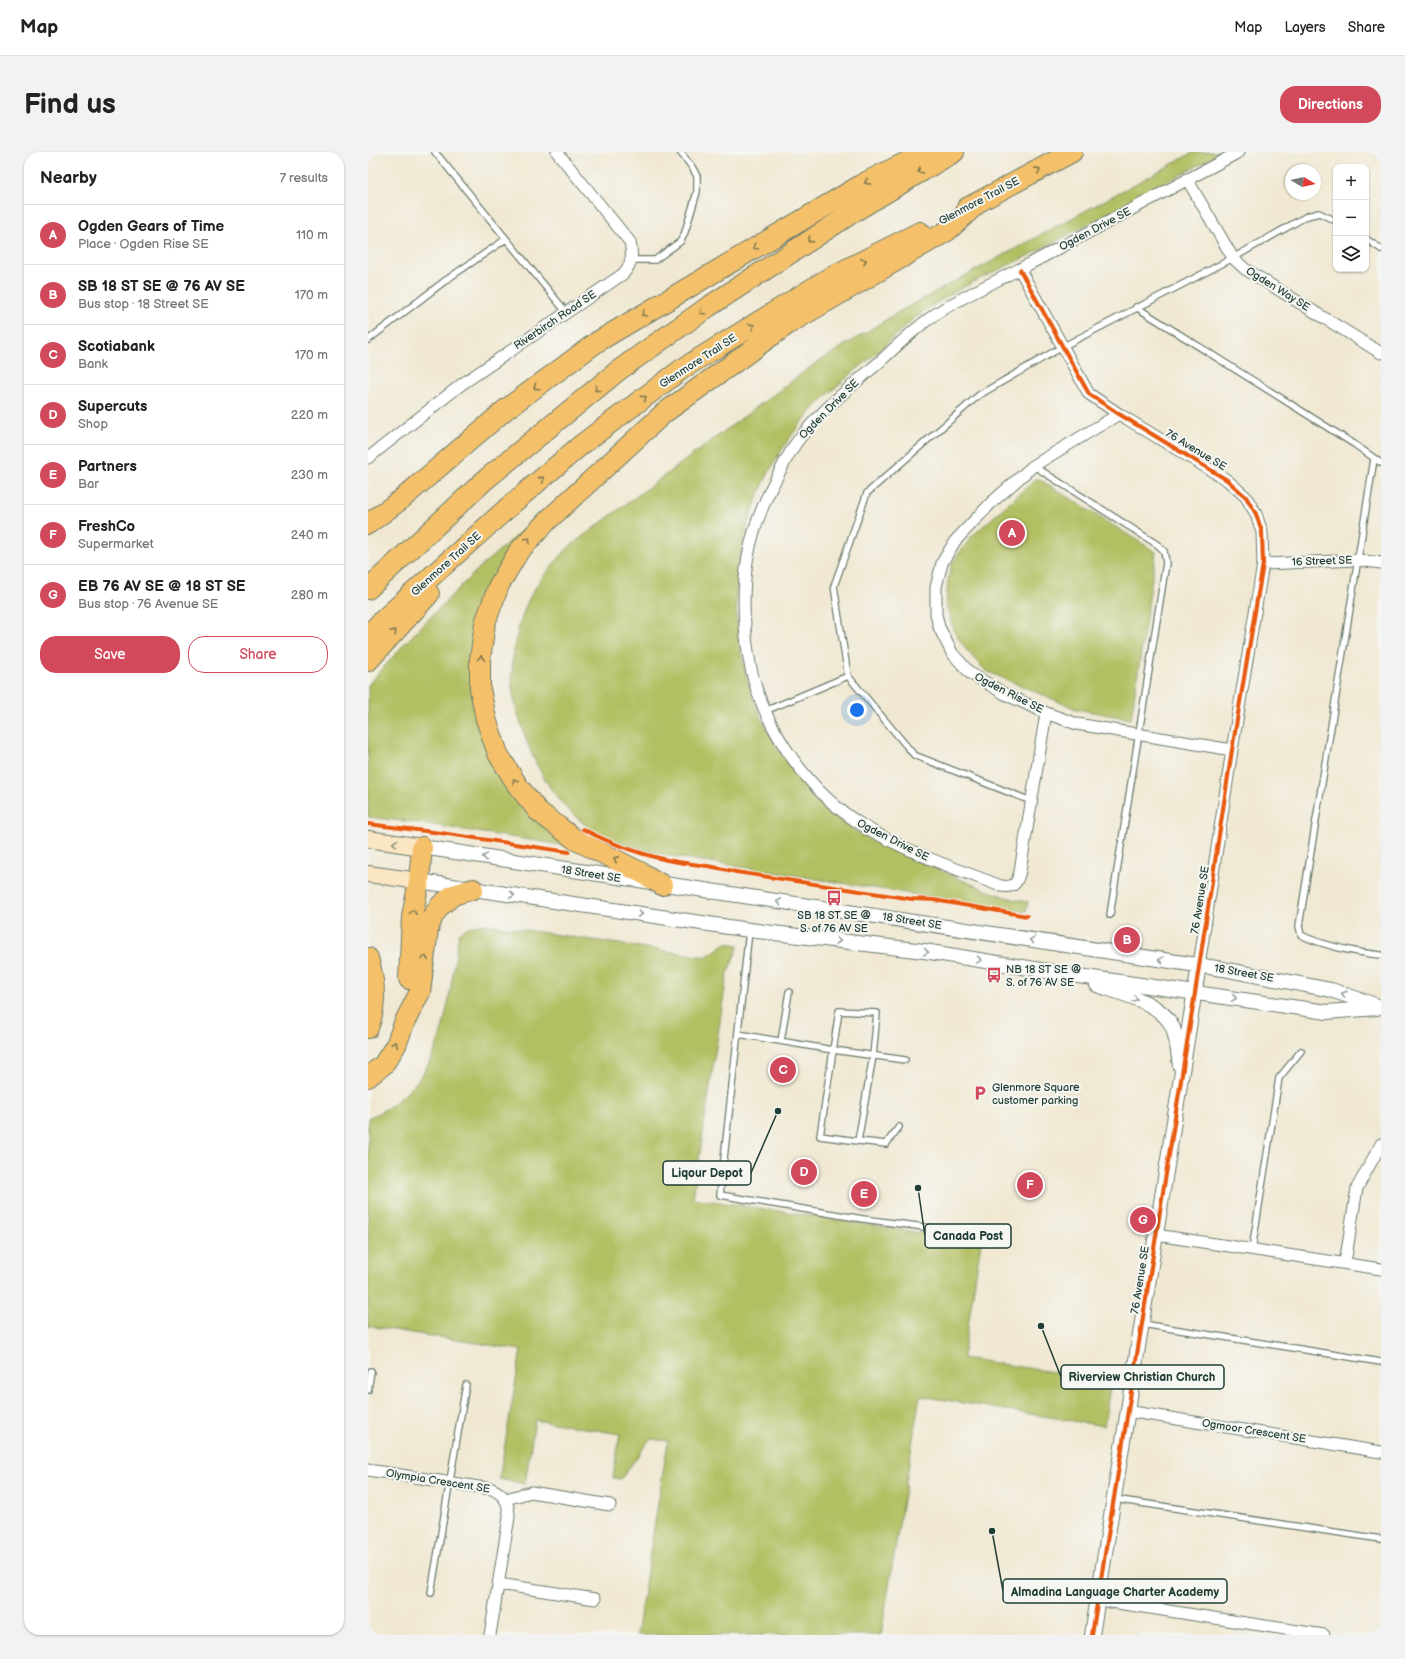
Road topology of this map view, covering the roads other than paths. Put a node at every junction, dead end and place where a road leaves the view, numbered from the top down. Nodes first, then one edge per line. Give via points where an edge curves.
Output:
1 (435, 152) edge
2 (557, 152) edge
3 (680, 152) edge
4 (927, 152) edge
5 (954, 152) edge
6 (1072, 152) edge
7 (1239, 152) edge
8 (1187, 179) junction
9 (979, 202) junction
10 (1333, 220) edge
11 (506, 239) junction
12 (1369, 241) edge
13 (1381, 249) edge
14 (1233, 258) junction
15 (632, 260) junction
16 (1020, 270) junction
17 (1136, 307) junction
18 (567, 313) junction
19 (368, 340) edge
20 (1062, 347) junction
21 (1381, 353) edge
22 (1120, 414) junction
23 (368, 458) edge
24 (1374, 459) junction
25 (1381, 464) edge
26 (1033, 466) junction
27 (403, 498) junction
28 (512, 504) junction
29 (368, 524) edge
30 (368, 540) edge
31 (1358, 560) junction
32 (1381, 563) edge
33 (1263, 564) junction
34 (368, 589) edge
35 (368, 635) edge
36 (368, 661) edge
37 (848, 676) junction
38 (764, 712) junction
39 (1046, 713) junction
40 (1139, 733) junction
41 (1232, 750) junction
42 (1031, 801) junction
43 (368, 839) edge
44 (422, 847) junction
45 (368, 874) edge
46 (419, 882) junction
47 (662, 885) junction
48 (473, 889) junction
49 (1110, 915) dead end
50 (749, 930) junction
51 (1381, 955) edge
52 (368, 958) edge
53 (1199, 965) junction
54 (1072, 975) junction
55 (789, 992) dead end
56 (1195, 993) junction
57 (1381, 1007) edge
58 (405, 1021) junction
59 (368, 1028) edge
60 (738, 1034) junction
61 (781, 1041) junction
62 (833, 1050) junction
63 (1301, 1051) dead end
64 (873, 1056) junction
65 (905, 1060) dead end
66 (1182, 1075) junction
67 (368, 1077) edge
68 (899, 1127) dead end
69 (858, 1141) junction
70 (1381, 1144) edge
71 (932, 1228) dead end
72 (1156, 1235) junction
73 (1252, 1250) junction
74 (1345, 1263) junction
75 (1381, 1269) edge
76 (1142, 1324) junction
77 (1381, 1362) edge
78 (371, 1371) dead end
79 (466, 1385) dead end
80 (368, 1390) edge
81 (1127, 1411) junction
82 (1381, 1452) edge
83 (368, 1470) edge
84 (450, 1483) junction
85 (506, 1499) junction
86 (1114, 1499) junction
87 (610, 1505) dead end
88 (1381, 1539) edge
89 (499, 1584) junction
90 (431, 1593) dead end
91 (595, 1599) dead end
92 (1098, 1600) junction
93 (490, 1635) edge
94 (1092, 1635) edge
95 (1324, 1635) edge

1 - 11 lane
2 - 15 street via 630,242
3 - 15 lane via 697,176 697,192 683,237 655,260
4 -> 27 highway via 866,182 597,342 505,410
5 -> 34 highway via 855,211 708,307 619,370 485,480
9 -> 6 highway, Glenmore Trail SE
7 - 8 street, Ogden Drive SE
8 - 14 street, Ogden Way SE
8 - 16 street, Ogden Drive SE
28 -> 9 highway, Glenmore Trail SE via 581,445 682,369 829,278
47 -> 9 highway via 576,840 538,811 518,786 498,754 486,719 480,689 480,659 485,623 499,585 519,551 546,521 664,413 788,324 947,231
10 - 14 lane via 1319,213 1307,216
11 - 18 lane
11 - 19 lane via 446,280
12 - 13 lane
14 - 17 lane
14 - 21 street, Ogden Way SE via 1245,269
15 - 18 street, Riverbirch Road SE via 623,274
16 - 20 street, 76 Avenue SE
16 - 38 street, Ogden Drive SE via 945,308 921,325 818,418 798,441 782,467 765,497 750,542 745,570 743,600 749,662
17 - 20 lane
17 - 24 lane
18 - 23 street, Riverbirch Road SE via 462,384
20 - 22 street, 76 Avenue SE via 1089,394
20 - 37 lane via 979,395 867,493 834,586
22 - 26 street, Ogden Rise SE
22 - 33 street, 76 Avenue SE via 1227,480 1246,497 1256,514 1262,532
24 - 25 lane
24 - 31 lane
26 - 39 street, Ogden Rise SE via 991,503 955,541 942,563 935,600 939,627 944,640 960,664 1005,694
26 - 40 lane via 1164,551 1166,563
27 - 29 highway
27 - 30 highway
28 - 35 highway, Glenmore Trail SE
36 -> 28 highway
31 - 32 street, 16 Street SE
31 - 33 street, 16 Street SE
31 - 51 lane via 1299,926 1301,935 1311,940
33 - 41 street, 76 Avenue SE
37 - 38 lane
37 - 42 lane via 914,754
38 - 42 street, Ogden Drive SE via 794,762 836,807 861,825 892,842 1001,886 1009,887 1018,880
39 - 40 street, Ogden Rise SE via 1077,724
39 - 42 street, Ogden Drive SE
40 - 41 street, Ogden Rise SE
40 - 49 lane
41 - 53 street, 76 Avenue SE
44 -> 43 main road, 18 Street SE
44 - 46 highway
47 -> 44 street, 18 Street SE
45 - 46 main road, 18 Street SE
46 - 48 street, 18 Street SE
58 -> 46 highway via 411,966 412,917
53 -> 47 street, 18 Street SE
48 -> 50 street, 18 Street SE
58 -> 48 highway via 420,992 428,929 433,916 453,895
50 -> 54 street, 18 Street SE via 924,951
50 - 60 lane
52 - 59 highway via 375,994
53 - 56 street, 76 Avenue SE
57 -> 53 street, 18 Street SE via 1331,990
54 - 56 street, 18 Street SE
54 -> 66 street via 1141,1001 1164,1014 1173,1028
55 - 61 lane
56 -> 57 street, 18 Street SE via 1327,1012
56 - 66 street, 76 Avenue SE
67 -> 58 highway via 383,1065 396,1045
60 - 61 lane
60 - 71 lane via 720,1195
61 - 62 lane
62 - 64 lane
62 - 64 lane via 839,1011 877,1013
62 - 69 lane via 820,1136
63 - 73 lane via 1279,1078
64 - 65 lane
64 - 69 lane
66 - 72 street, 76 Avenue SE
68 - 69 lane via 886,1144
70 - 74 street via 1357,1188
72 - 73 street
72 - 76 street, 76 Avenue SE
73 - 74 street
74 - 75 street
76 - 77 lane
76 - 81 street, 76 Avenue SE
78 - 80 lane
79 - 84 lane
81 - 82 street, Ogmoor Crescent SE
81 - 86 street, 76 Avenue SE
83 - 84 street, Olympia Crescent SE
84 - 85 street, Olympia Crescent SE via 492,1489
84 - 90 lane
85 - 87 street via 531,1492
85 - 89 street via 509,1517
86 - 88 lane
86 - 92 street, 76 Avenue SE
89 - 91 street
89 - 93 street
92 - 94 street, 76 Avenue SE
92 - 95 street

